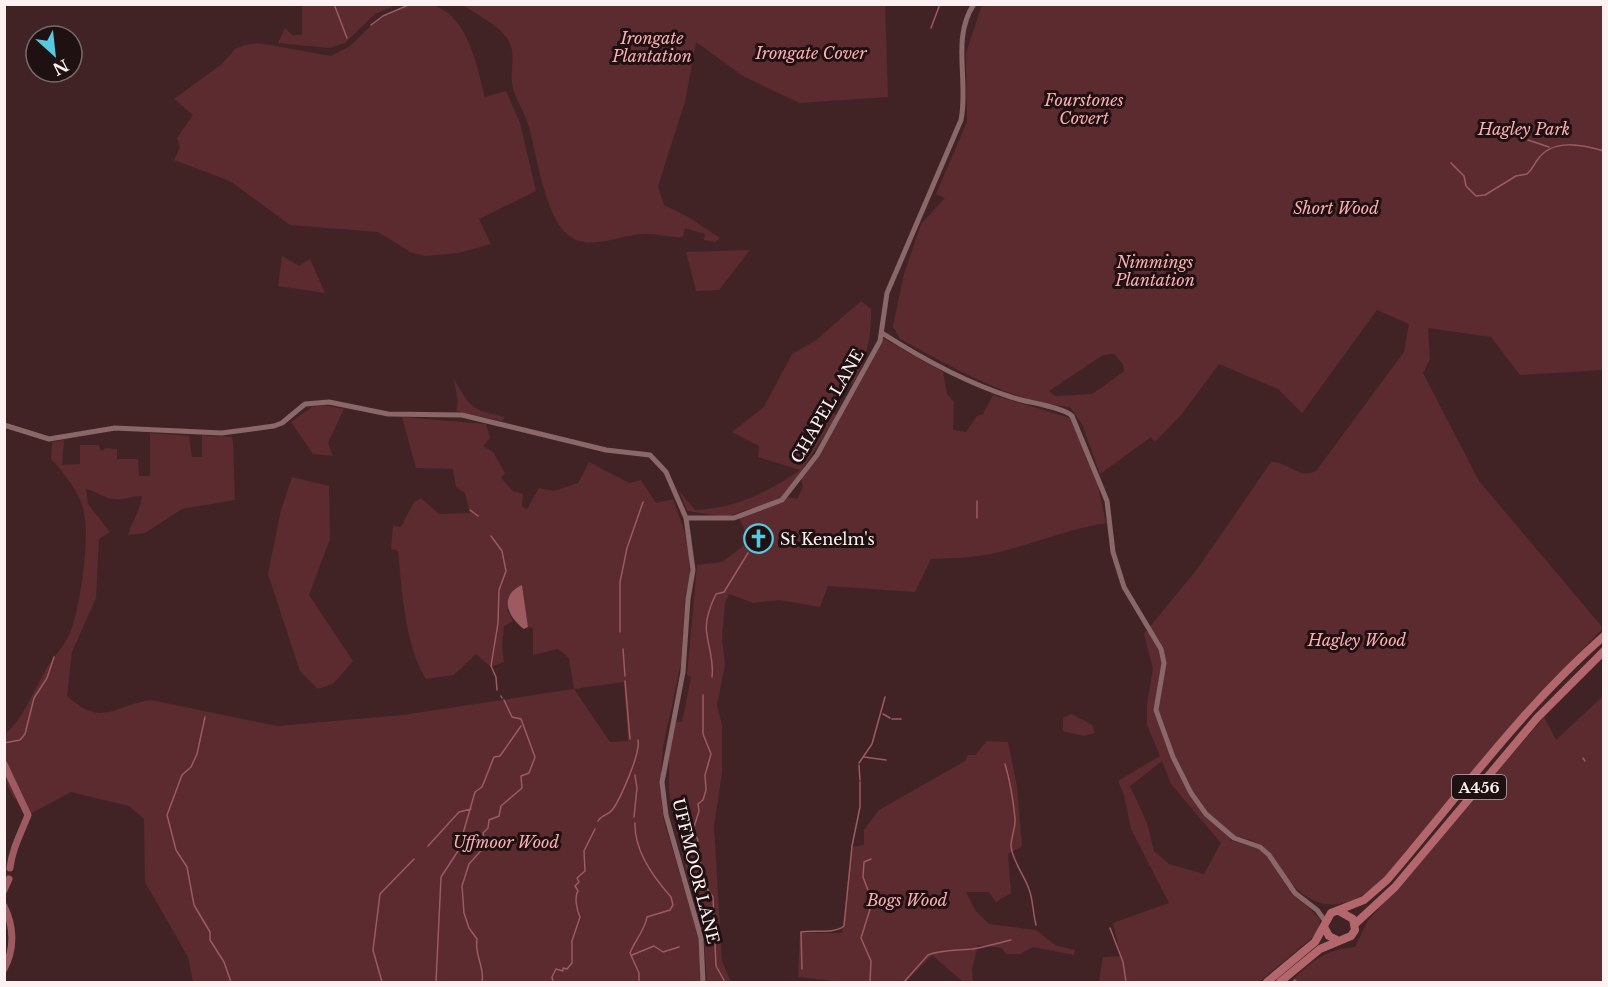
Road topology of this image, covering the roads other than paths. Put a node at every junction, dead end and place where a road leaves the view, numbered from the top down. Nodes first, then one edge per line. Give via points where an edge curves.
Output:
1 (974, 4) edge
2 (882, 333) junction
3 (4, 425) edge
4 (685, 515) junction
5 (1604, 636) edge
6 (1604, 651) edge
7 (1317, 910) junction
8 (1335, 912) junction
9 (1325, 924) junction
10 (1355, 924) junction
11 (1339, 941) junction
12 (703, 982) edge
13 (1267, 982) edge
14 (1280, 982) edge

1 - 2 street, CHAPEL LANE via 962,41 965,90 961,120 887,293
2 - 4 street, CHAPEL LANE via 830,435 791,491 775,503 734,518
2 - 7 street via 975,382 1072,416 1107,501 1113,552 1124,587 1161,650 1164,663 1156,710 1178,766 1206,814 1234,838 1260,847 1295,893
3 - 4 street, UFFMOOR LANE via 49,439 115,428 222,433 282,423 305,404 315,401 344,403 388,414 462,415 606,450 650,455 666,472
4 - 12 street, UFFMOOR LANE via 693,548 693,577 683,672 662,782 666,815 701,938
5 - 8 highway, A456 via 1535,704 1387,880 1364,900
6 - 10 highway, A456 via 1537,718 1389,893
7 - 8 street
7 - 9 street
8 - 9 highway
8 - 10 highway via 1349,915
9 - 11 highway via 1329,936
9 - 13 highway via 1315,942
10 - 11 highway via 1351,936
11 - 14 highway via 1320,949

